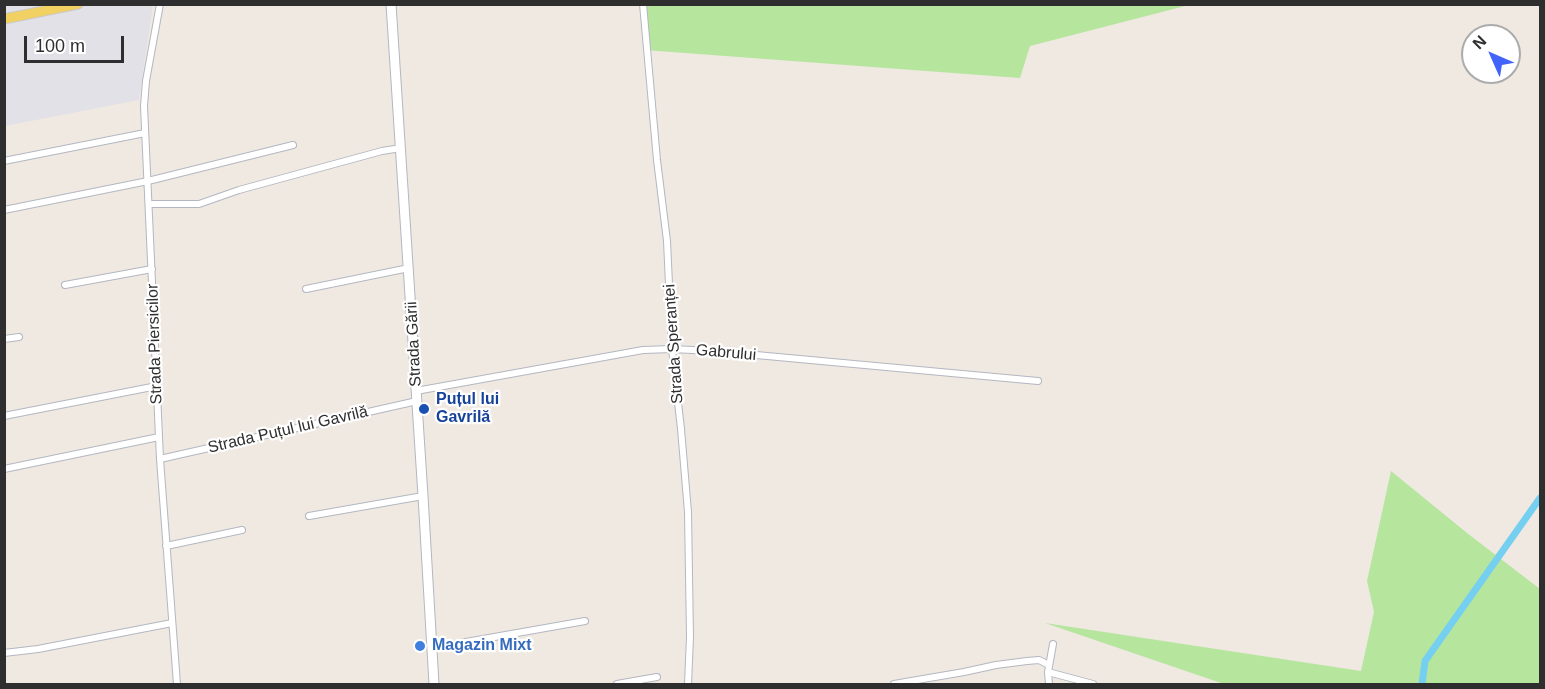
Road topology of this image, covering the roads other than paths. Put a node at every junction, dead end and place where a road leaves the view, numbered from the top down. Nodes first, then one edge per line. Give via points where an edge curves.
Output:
1 (78, 4) edge
2 (160, 4) edge
3 (391, 4) edge
4 (644, 4) edge
5 (4, 19) edge
6 (145, 133) junction
7 (293, 145) dead end
8 (401, 148) junction
9 (4, 161) edge
10 (148, 181) junction
11 (149, 204) junction
12 (4, 210) edge
13 (409, 268) junction
14 (152, 269) junction
15 (64, 285) dead end
16 (306, 289) dead end
17 (19, 337) dead end
18 (4, 339) edge
19 (672, 349) junction
20 (1038, 381) dead end
21 (157, 386) junction
22 (417, 391) junction
23 (417, 401) junction
24 (4, 416) edge
25 (159, 437) junction
26 (160, 459) junction
27 (4, 469) edge
28 (423, 496) junction
29 (309, 516) dead end
30 (242, 530) dead end
31 (166, 546) junction
32 (585, 621) dead end
33 (172, 623) junction
34 (1053, 644) dead end
35 (432, 648) junction
36 (4, 653) edge
37 (1049, 668) junction
38 (657, 677) dead end
39 (177, 684) edge
40 (434, 684) edge
41 (617, 684) edge
42 (688, 684) edge
43 (894, 684) edge
44 (1049, 684) edge
45 (1093, 684) edge

1 - 5 main road
2 - 6 street, Strada Piersicilor via 144,93
3 - 8 main road, Strada Gării
4 - 19 street, Strada Speranței via 667,241
6 - 9 street
6 - 10 street, Strada Piersicilor
7 - 10 street
8 - 11 street via 199,204
8 - 13 main road, Strada Gării
10 - 11 street, Strada Piersicilor
10 - 12 street
11 - 14 street, Strada Piersicilor
13 - 16 street
13 - 22 main road, Strada Gării
14 - 15 street
14 - 21 street, Strada Piersicilor
17 - 18 street
19 - 20 street, Gabrului
19 - 22 street, Gabrului via 643,350
19 - 42 street, Strada Speranței via 688,512
21 - 24 street
21 - 25 street, Strada Piersicilor
22 - 23 main road, Strada Gării
23 - 26 street, Strada Puțul lui Gavrilă
23 - 28 main road, Strada Gării
25 - 26 street, Strada Piersicilor
25 - 27 street
26 - 31 street, Strada Piersicilor
28 - 29 street
28 - 35 main road, Strada Gării
30 - 31 street
31 - 33 street, Strada Piersicilor
32 - 35 street
33 - 36 street via 38,650
33 - 39 street, Strada Piersicilor
34 - 37 street
35 - 40 main road, Strada Gării
37 - 43 street via 1039,660 1027,661
37 - 44 street
37 - 45 street
38 - 41 street

